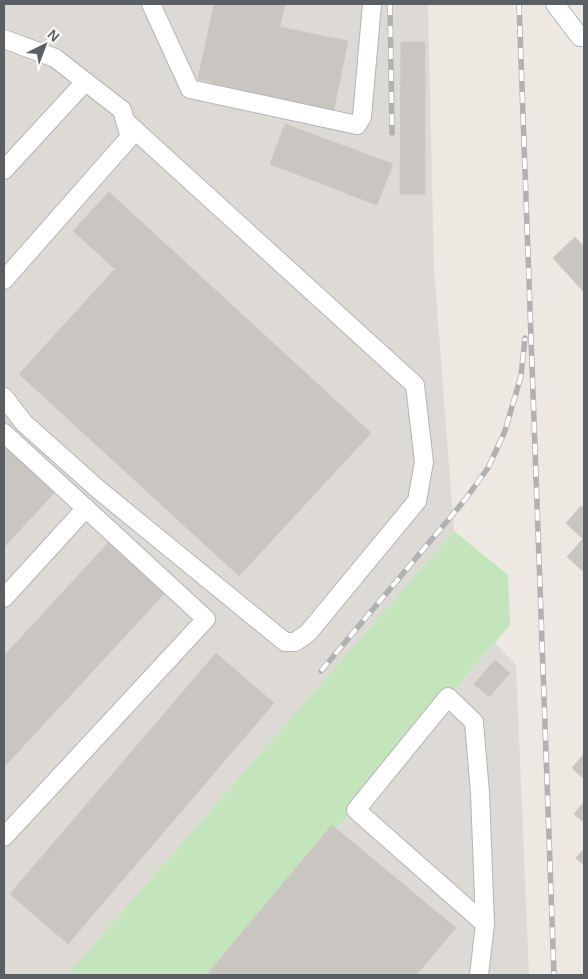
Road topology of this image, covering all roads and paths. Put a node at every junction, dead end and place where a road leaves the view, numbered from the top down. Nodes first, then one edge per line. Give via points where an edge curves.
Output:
1 (151, 4) edge
2 (372, 4) edge
3 (555, 4) edge
4 (580, 37) dead end
5 (4, 39) edge
6 (85, 82) junction
7 (125, 121) junction
8 (4, 170) edge
9 (4, 280) edge
10 (4, 397) edge
11 (4, 433) edge
12 (86, 508) junction
13 (4, 598) edge
14 (4, 837) edge
15 (485, 924) junction
16 (479, 975) edge

1 - 2 lane via 190,90 357,124 362,117
3 - 4 lane
5 - 6 lane via 55,58
6 - 7 lane via 122,110
6 - 8 lane
7 - 9 lane via 130,137
7 - 10 lane via 415,385 424,462 417,501 308,633 295,642 286,642 99,490 24,423
11 - 12 lane
12 - 13 lane
12 - 14 lane via 206,619
15 - 15 lane via 474,722 448,697 356,810
15 - 16 lane

